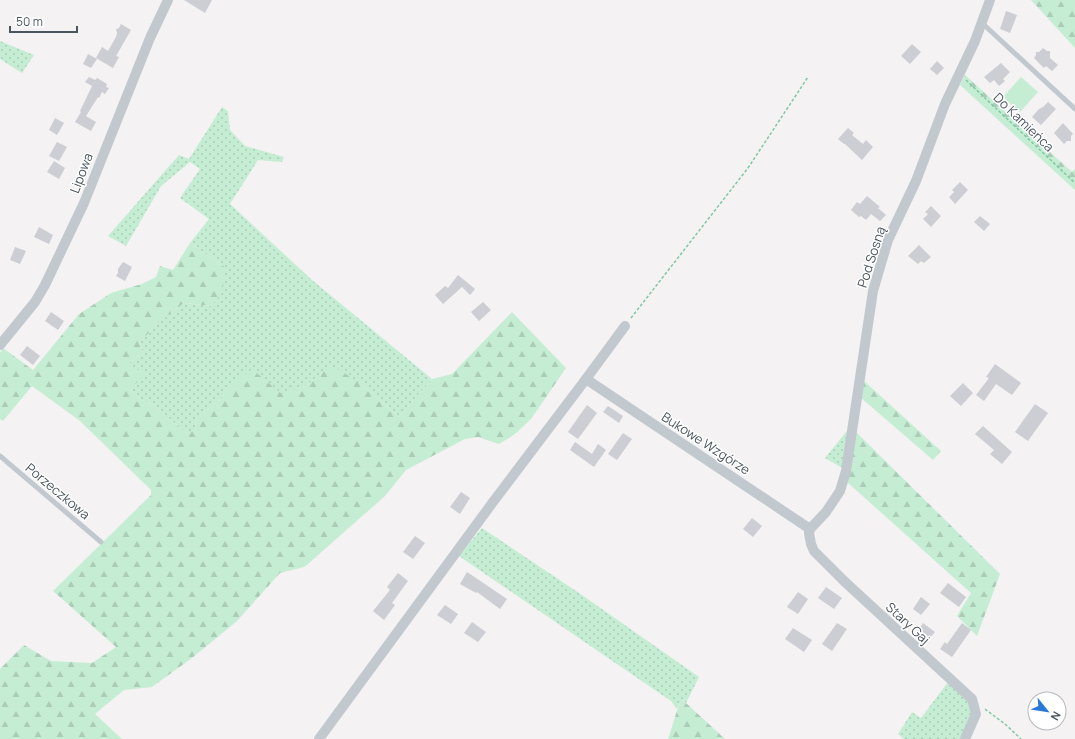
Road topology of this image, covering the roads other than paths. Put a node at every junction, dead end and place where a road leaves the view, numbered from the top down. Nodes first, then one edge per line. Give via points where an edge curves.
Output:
1 (168, 0) edge
2 (990, 0) edge
3 (982, 23) junction
4 (1075, 109) edge
5 (625, 326) road end
6 (0, 345) edge
7 (586, 379) junction
8 (0, 456) edge
9 (810, 529) junction
10 (101, 542) dead end
11 (319, 739) edge
12 (965, 739) edge

1 - 6 street, Lipowa via 147,45 84,203 45,285 35,302
2 - 3 street, Pod Sosną
3 - 4 lane
3 - 9 street, Pod Sosną via 945,104 916,181 888,240 873,291 846,471 840,491 826,512
5 - 7 street
7 - 9 street, Bukowe Wzgórze
7 - 11 street via 492,502
8 - 10 lane, Porzeczkowa
9 - 12 street, Stary Gaj via 814,551 972,700 976,714

